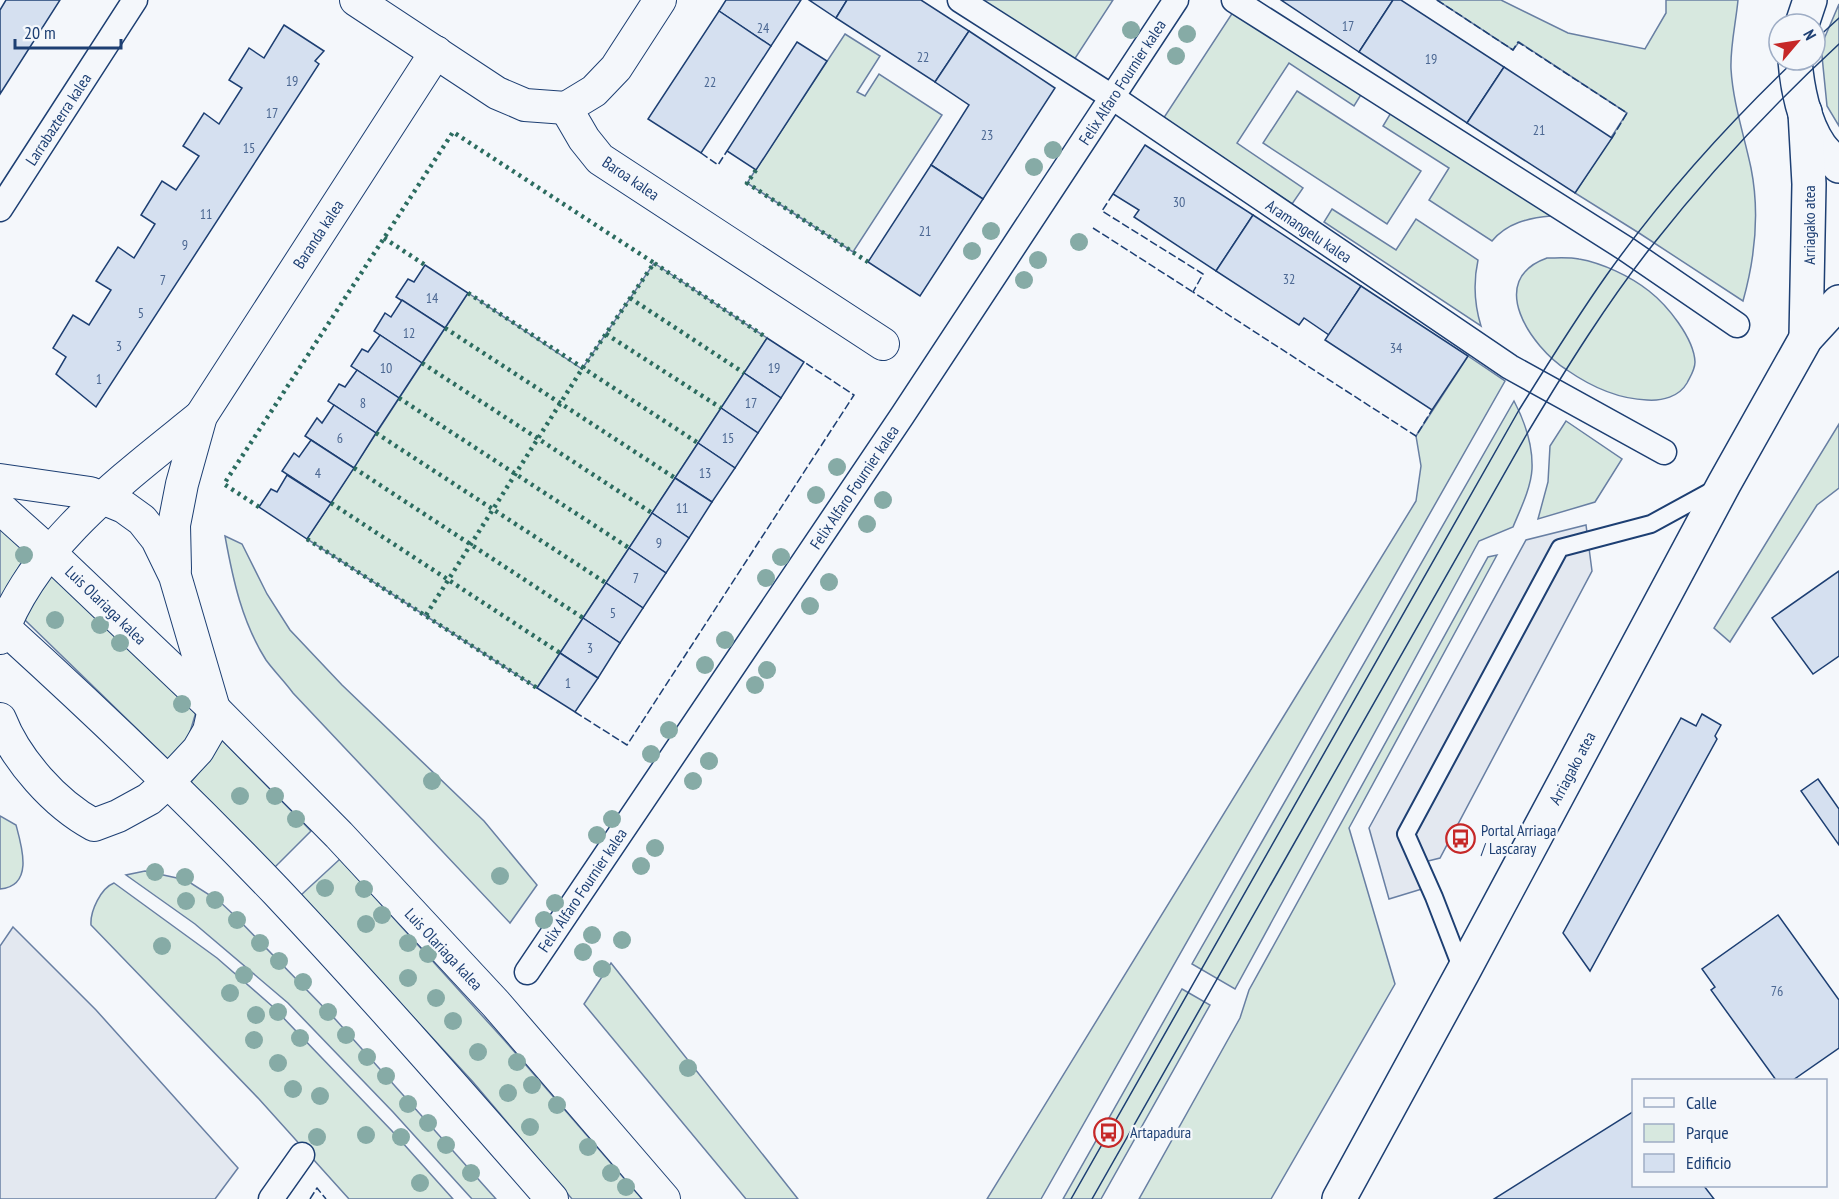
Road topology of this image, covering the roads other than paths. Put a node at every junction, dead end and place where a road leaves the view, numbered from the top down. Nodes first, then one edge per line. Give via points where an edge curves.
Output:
1 (135, 0) edge
2 (356, 0) edge
3 (660, 0) edge
4 (960, 0) edge
5 (1176, 0) edge
6 (1234, 0) edge
7 (436, 52) junction
8 (1797, 72) edge
9 (1112, 97) junction
10 (566, 108) junction
11 (1805, 112) junction
12 (1839, 166) edge
13 (0, 208) edge
14 (1839, 302) edge
15 (1737, 325) dead end
16 (1806, 338) junction
17 (883, 344) dead end
18 (201, 416) junction
19 (1664, 452) dead end
20 (0, 480) edge
21 (1724, 484) junction
22 (105, 498) junction
23 (0, 508) edge
24 (50, 552) junction
25 (175, 576) junction
26 (1, 630) edge
27 (214, 709) junction
28 (0, 719) edge
29 (168, 782) junction
30 (527, 972) dead end
31 (1463, 972) junction
32 (302, 1155) dead end
33 (271, 1199) edge
34 (552, 1199) edge
35 (664, 1199) edge
36 (1339, 1199) edge

1 - 13 street, Larrabazterra kalea
2 - 7 street
3 - 10 street via 616,68 594,91
4 - 9 street, Aramangelu kalea
5 - 9 street, Felix Alfaro Fournier kalea
6 - 15 street via 1626,249
7 - 10 street via 497,93 525,105
7 - 18 street, Baranda kalea
8 - 11 main road
9 - 19 street, Aramangelu kalea via 1510,367
9 - 30 street, Felix Alfaro Fournier kalea
10 - 17 street, Baroa kalea via 600,159
11 - 12 main road via 1819,145
11 - 16 main road, Arriagako atea via 1809,184
14 - 16 main road, Arriagako atea
16 - 21 main road, Arriagako atea
18 - 22 street, Baranda kalea
18 - 25 street, Baranda kalea via 174,525
20 - 22 street, Luis Olariaga kalea
21 - 31 main road, Arriagako atea
21 - 31 lane via 1651,524 1560,548 1406,834
22 - 24 street, Luis Olariaga kalea
22 - 25 street, Luis Olariaga kalea via 142,520 157,539
23 - 24 street, Luis Olariaga kalea
24 - 26 street, Luis Olariaga kalea via 26,584
24 - 27 street, Luis Olariaga kalea
25 - 27 street, Luis Olariaga kalea
26 - 29 street, Luis Olariaga kalea
27 - 29 street via 209,731 198,750
27 - 35 street, Luis Olariaga kalea via 496,1004
28 - 29 street via 17,754 40,781 78,816 94,825 149,799
29 - 34 street, Luis Olariaga kalea via 293,910
31 - 36 main road, Arriagako atea
32 - 33 street

